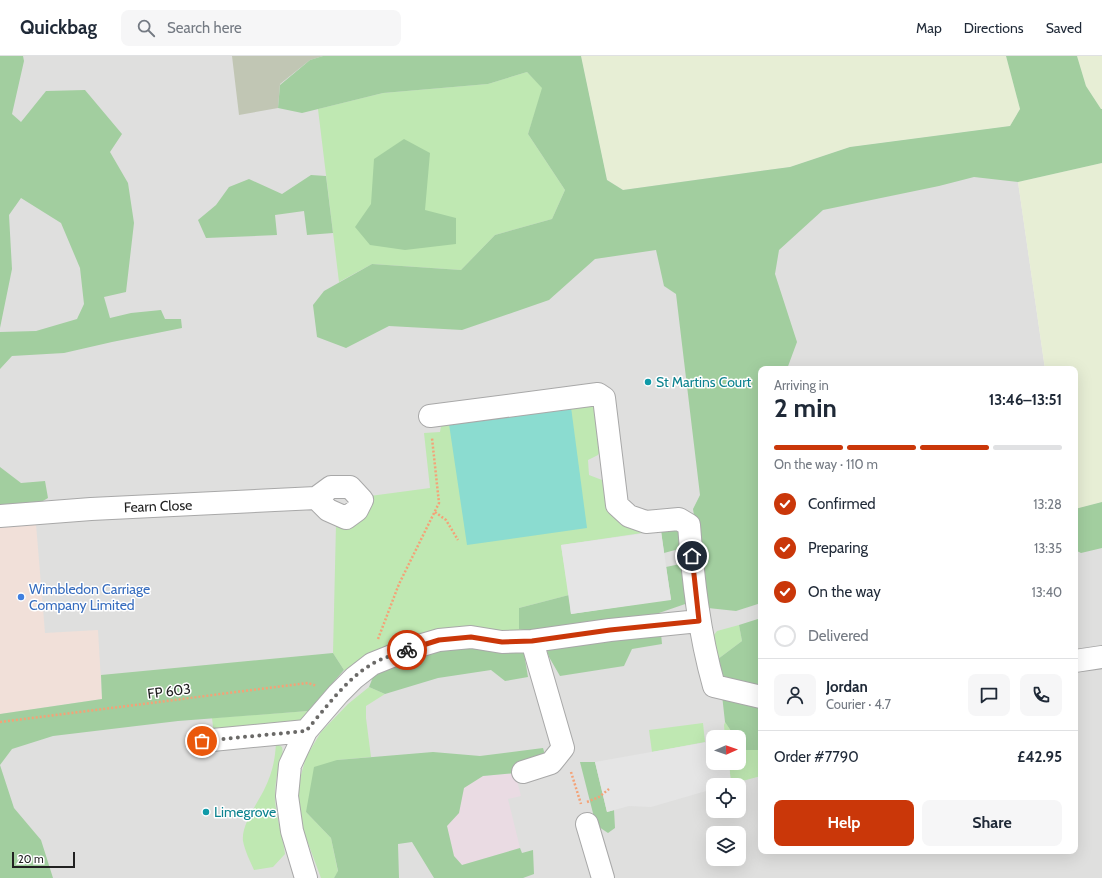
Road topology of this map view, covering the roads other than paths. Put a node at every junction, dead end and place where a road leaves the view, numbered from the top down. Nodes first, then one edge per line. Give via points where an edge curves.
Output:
1 (430, 416) road end
2 (316, 498) dead end
3 (0, 516) edge
4 (699, 621) junction
5 (532, 641) junction
6 (1102, 657) edge
7 (1078, 661) edge
8 (758, 696) edge
9 (306, 731) junction
10 (202, 741) dead end
11 (523, 772) dead end
12 (584, 814) road end
13 (306, 878) edge
14 (603, 878) edge

1 - 4 street via 598,394 604,398 617,505 628,516 646,522 679,519 689,525
2 - 3 street, Fearn Close
4 - 5 street
4 - 8 street via 714,686
5 - 9 street via 502,642 471,637 439,640 412,648 372,664 354,678
5 - 11 street via 563,748 551,764
6 - 7 street
9 - 10 street
9 - 13 street via 290,765 287,796 292,831
12 - 14 street

